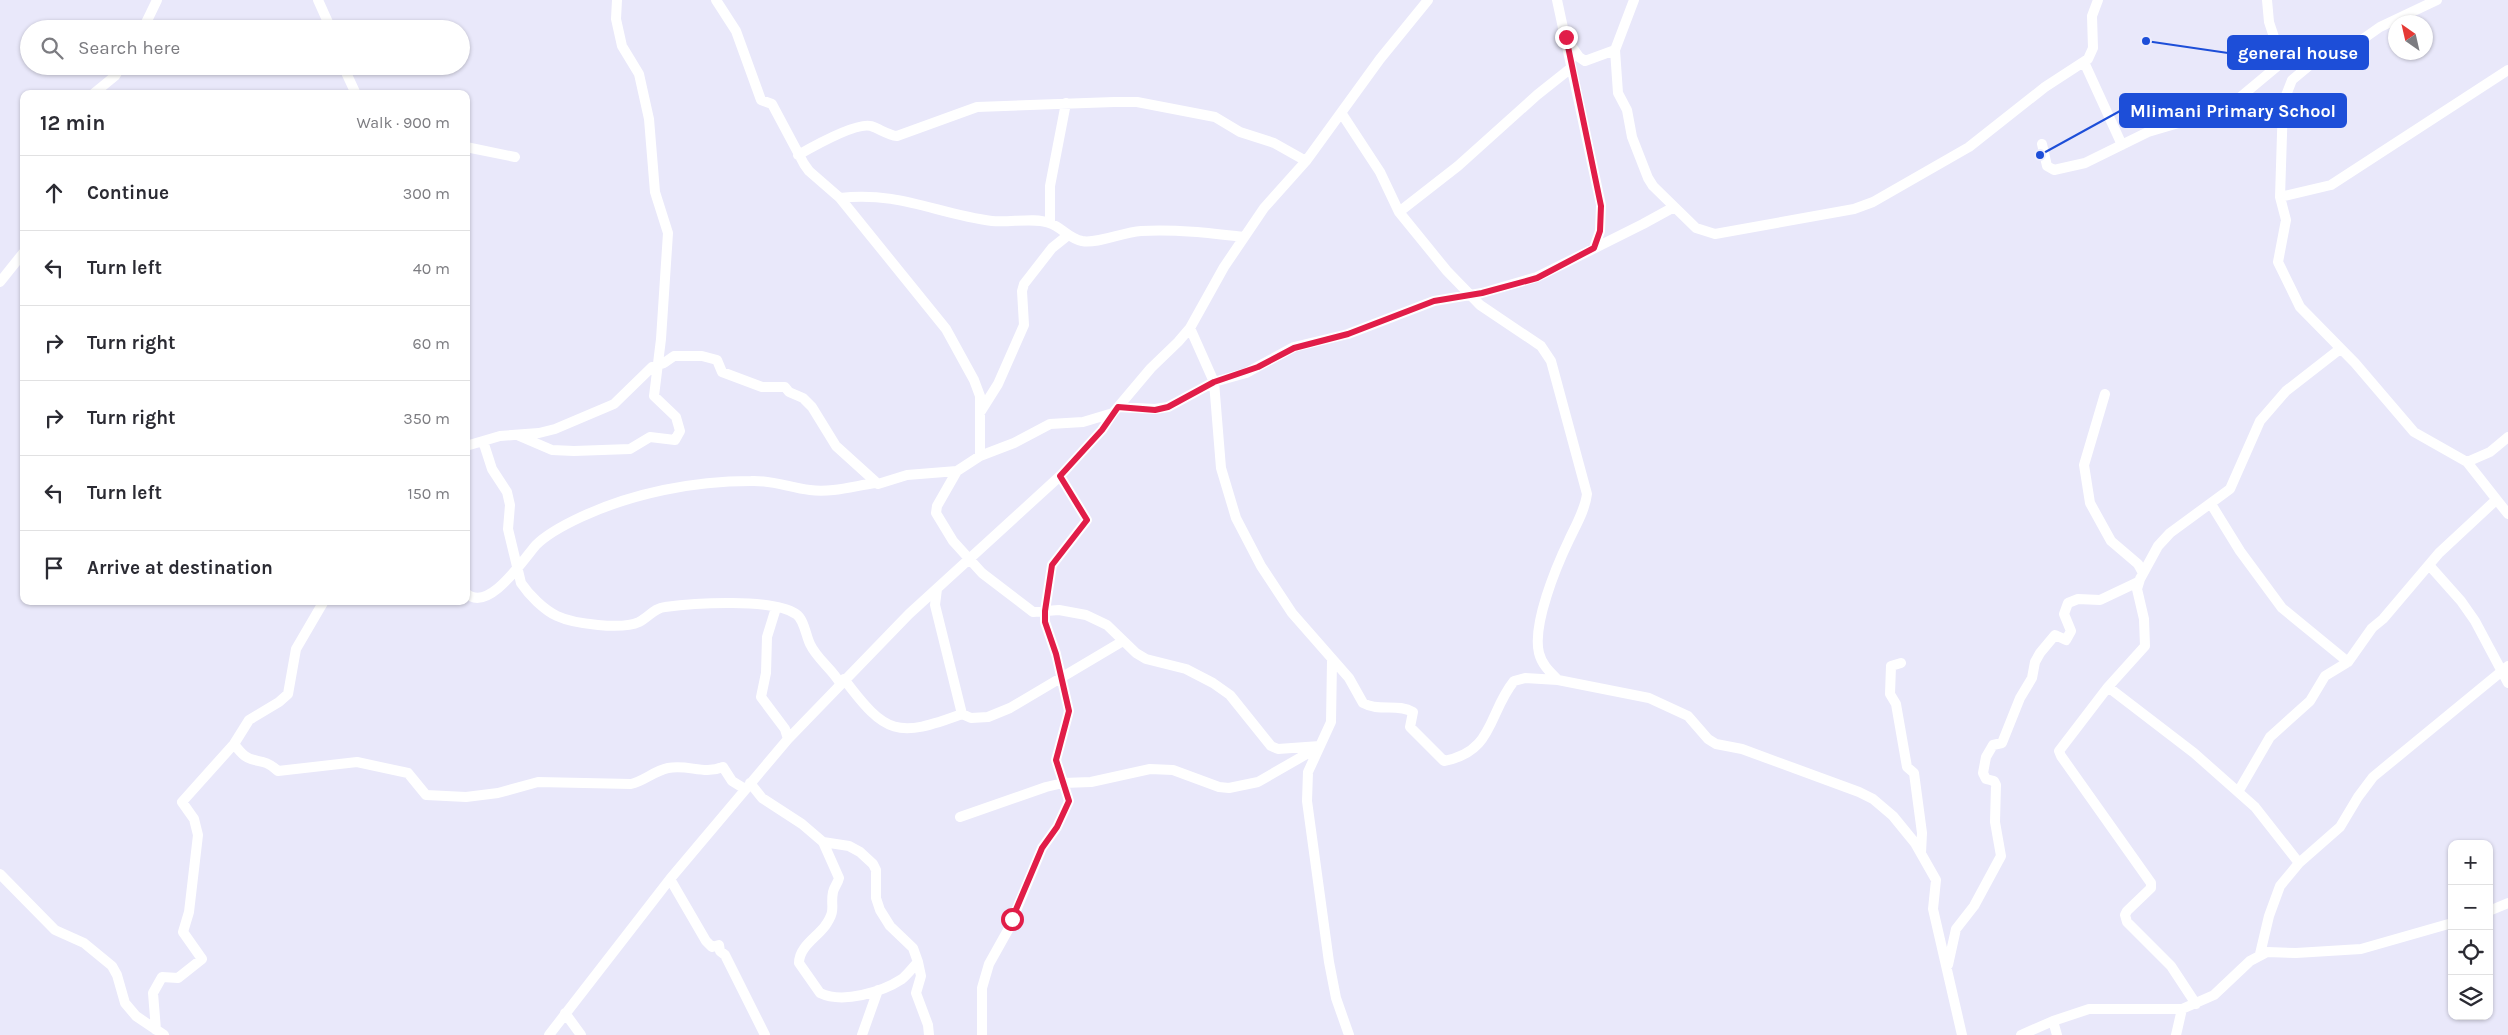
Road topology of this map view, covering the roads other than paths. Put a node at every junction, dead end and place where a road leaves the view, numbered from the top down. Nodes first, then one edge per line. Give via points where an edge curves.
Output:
1 (157, 0) edge
2 (318, 0) edge
3 (617, 0) edge
4 (716, 0) edge
5 (1428, 0) edge
6 (1557, 0) edge
7 (1634, 0) edge
8 (2098, 0) edge
9 (2267, 0) edge
10 (2437, 0) edge
11 (147, 20) edge
12 (327, 20) edge
13 (1566, 37) junction
14 (1615, 50) junction
15 (2084, 62) junction
16 (1570, 68) junction
17 (2508, 70) edge
18 (116, 75) edge
19 (347, 75) edge
20 (98, 90) edge
21 (354, 90) edge
22 (1066, 103) junction
23 (1342, 114) junction
24 (2042, 144) dead end
25 (2122, 145) junction
26 (470, 148) edge
27 (798, 155) junction
28 (515, 157) dead end
29 (1306, 161) junction
30 (2280, 197) junction
31 (840, 198) junction
32 (1674, 207) junction
33 (1399, 212) junction
34 (1050, 223) junction
35 (1067, 236) junction
36 (1244, 237) junction
37 (1594, 248) junction
38 (20, 257) edge
39 (0, 282) edge
40 (1468, 294) junction
41 (1190, 328) junction
42 (2340, 349) junction
43 (658, 365) junction
44 (1214, 382) junction
45 (2105, 394) dead end
46 (1116, 410) junction
47 (981, 411) junction
48 (513, 434) junction
49 (2508, 438) edge
50 (483, 441) junction
51 (470, 445) edge
52 (980, 456) junction
53 (2467, 462) junction
54 (957, 471) junction
55 (1060, 476) junction
56 (875, 483) junction
57 (2496, 500) junction
58 (2211, 504) junction
59 (2508, 514) edge
60 (969, 560) junction
61 (2429, 565) junction
62 (517, 572) junction
63 (2141, 577) junction
64 (937, 590) junction
65 (470, 597) edge
66 (322, 605) edge
67 (776, 608) junction
68 (1045, 611) junction
69 (1123, 641) junction
70 (1332, 661) junction
71 (2348, 662) junction
72 (1901, 663) dead end
73 (2505, 669) edge
74 (1060, 677) junction
75 (1558, 680) junction
76 (842, 681) junction
77 (2508, 683) edge
78 (2108, 687) junction
79 (962, 714) junction
80 (788, 738) junction
81 (234, 744) junction
82 (1320, 746) junction
83 (1063, 783) junction
84 (747, 786) junction
85 (2238, 792) junction
86 (960, 817) dead end
87 (822, 842) junction
88 (1921, 854) junction
89 (2299, 863) junction
90 (0, 874) edge
91 (670, 879) junction
92 (2508, 903) edge
93 (2493, 909) edge
94 (2448, 924) edge
95 (2260, 954) junction
96 (918, 962) junction
97 (1947, 971) junction
98 (878, 990) junction
99 (2196, 1004) junction
100 (2182, 1010) junction
101 (565, 1013) junction
102 (2053, 1021) junction
103 (160, 1033) edge
104 (549, 1035) edge
105 (581, 1035) edge
106 (765, 1035) edge
107 (862, 1035) edge
108 (929, 1035) edge
109 (982, 1035) edge
110 (1349, 1035) edge
111 (1962, 1035) edge
112 (2021, 1035) edge
113 (2057, 1035) edge
114 (2176, 1035) edge

1 - 11 street
2 - 12 street
3 - 43 street via 616,19 622,46 634,63 649,119 655,192 668,233
4 - 27 street via 736,31 761,100 772,104
5 - 23 street via 1380,59
6 - 13 street
7 - 14 street
8 - 15 street via 2091,22 2093,48
9 - 25 street via 2269,22 2281,58 2278,68 2226,109 2148,132
10 - 30 street via 2380,27 2353,46 2322,55 2292,80 2283,104
13 - 14 street via 1579,57 1585,60
13 - 16 street
14 - 32 street via 1618,93 1627,110 1632,137 1648,178
15 - 25 street
15 - 32 street via 2045,87 1969,148 1873,202 1854,209 1715,234 1696,228
16 - 33 street via 1458,166
16 - 37 street via 1601,206 1600,231
17 - 30 street via 2330,185
18 - 20 street
19 - 21 street
22 - 27 street via 977,107 897,136 871,126 861,126 819,142
22 - 29 street via 1137,102 1215,117 1240,132
22 - 34 street via 1050,186
23 - 29 street
23 - 33 street via 1380,172
24 - 25 street via 2047,166 2054,170 2085,163
26 - 28 street
27 - 31 street via 809,171
29 - 36 street via 1264,208
30 - 42 street via 2286,220 2278,254 2280,268 2300,307
31 - 34 street via 891,197 973,219
31 - 47 street via 946,329 974,380
32 - 37 street
33 - 40 street
34 - 35 street
35 - 36 street via 1090,242 1119,234 1159,230
35 - 47 street via 1052,248 1024,284 1024,325 998,384
36 - 41 street
37 - 40 street via 1537,278
38 - 39 street
40 - 44 street via 1428,303 1348,334 1294,348 1246,373
40 - 75 street via 1547,353 1587,494 1585,506 1558,564 1537,636 1545,668
41 - 44 street
41 - 46 street
42 - 53 street via 2416,435
42 - 58 street via 2286,391 2260,421 2235,482 2228,492
43 - 48 street via 614,404 555,429
43 - 48 street via 654,396 676,417 680,431 675,440 650,437 630,449 574,451 552,450
43 - 56 street via 674,356 702,356 718,360 722,372 762,388 785,387 812,407 836,446
44 - 46 street via 1168,407
44 - 70 street via 1221,468 1234,512 1262,566 1292,613
45 - 63 street via 2084,465 2090,503 2111,541 2138,564
46 - 52 street via 1083,422 1050,424
46 - 55 street
47 - 52 street
48 - 50 street
49 - 53 street via 2490,452
50 - 51 street
50 - 62 street via 492,468 507,492 510,505 508,530
52 - 54 street
53 - 57 street
54 - 56 street via 907,475 886,484
54 - 60 street via 936,513
55 - 60 street
55 - 68 street via 1087,520 1052,565
56 - 62 street via 809,490 750,481 702,483 666,489 603,507 558,528 537,545
57 - 59 street
57 - 61 street
58 - 63 street via 2165,538
58 - 71 street via 2240,551 2282,608
60 - 64 street
60 - 68 street via 1028,610 1036,613
61 - 71 street via 2372,628
61 - 73 street via 2462,601
62 - 65 street via 482,598
62 - 67 street via 526,591 552,613 582,622 629,624 665,607 714,602
63 - 78 street via 2137,593 2144,618 2145,646
63 - 97 street via 2100,600 2078,599 2068,603 2064,614 2071,631 2066,640 2055,635 2040,653 2002,743 1993,745 1990,750 1983,773 1986,779 1995,782 1996,832 2001,856 1974,906 1956,930
64 - 76 street
64 - 79 street via 935,605
66 - 81 street via 296,649 288,694 248,720
67 - 76 street via 799,616 814,652
67 - 80 street via 767,637 766,673 761,697
68 - 69 street via 1072,611 1086,615 1107,625
68 - 74 street
69 - 74 street
69 - 82 street via 1146,659 1186,670 1218,687 1230,696 1271,746 1278,749
70 - 75 street via 1351,681 1363,703 1382,709 1404,708 1413,712 1410,727 1444,760 1462,757 1478,744 1514,680
70 - 82 street via 1331,722
71 - 85 street via 2325,676 2310,701 2270,736
72 - 88 street via 1891,666 1890,694 1896,704 1907,767 1914,773 1922,833
73 - 77 street
73 - 89 street via 2373,777 2340,827
74 - 79 street via 997,714 971,718
74 - 83 street via 1069,711 1056,760
75 - 88 street via 1654,699 1688,716 1716,744 1742,749 1868,796 1893,816
76 - 79 street via 887,725 896,728 924,728
76 - 80 street
78 - 85 street via 2194,753
78 - 99 street via 2061,746 2060,756 2151,883 2151,888 2127,911 2126,922 2166,960
80 - 84 street
81 - 84 street via 244,756 269,762 278,771 358,762 403,771 412,776 426,795 466,797 538,782 631,784 674,768 711,772 723,767 732,781
81 - 103 street via 182,802 194,819 198,835 189,912 183,932 202,959 178,978 162,977 153,992
82 - 83 street via 1258,782 1229,788 1173,770 1156,769 1091,782
82 - 110 street via 1308,772 1307,801 1336,998
83 - 86 street
83 - 109 street via 1069,801 1065,812 1042,848 1008,930 984,976
84 - 87 street via 792,816
84 - 91 street
85 - 89 street via 2268,820
87 - 96 street via 849,846 873,864 880,910 890,926 913,948
87 - 98 street via 839,880 833,892 834,908 829,919 800,954 799,963 823,995 838,997
88 - 97 street via 1936,880 1933,909
89 - 95 street via 2280,886
90 - 103 street via 55,930 84,943 112,966 125,1003 136,1016
91 - 101 street
91 - 106 street via 706,940 712,947 719,945 720,951 726,955
92 - 93 street
94 - 95 street via 2361,949
95 - 99 street via 2214,996
96 - 98 street via 902,979
96 - 108 street via 921,976 916,993
97 - 111 street
98 - 107 street
99 - 100 street
100 - 102 street via 2098,1008
100 - 114 street
101 - 104 street
101 - 105 street
102 - 112 street
102 - 113 street

